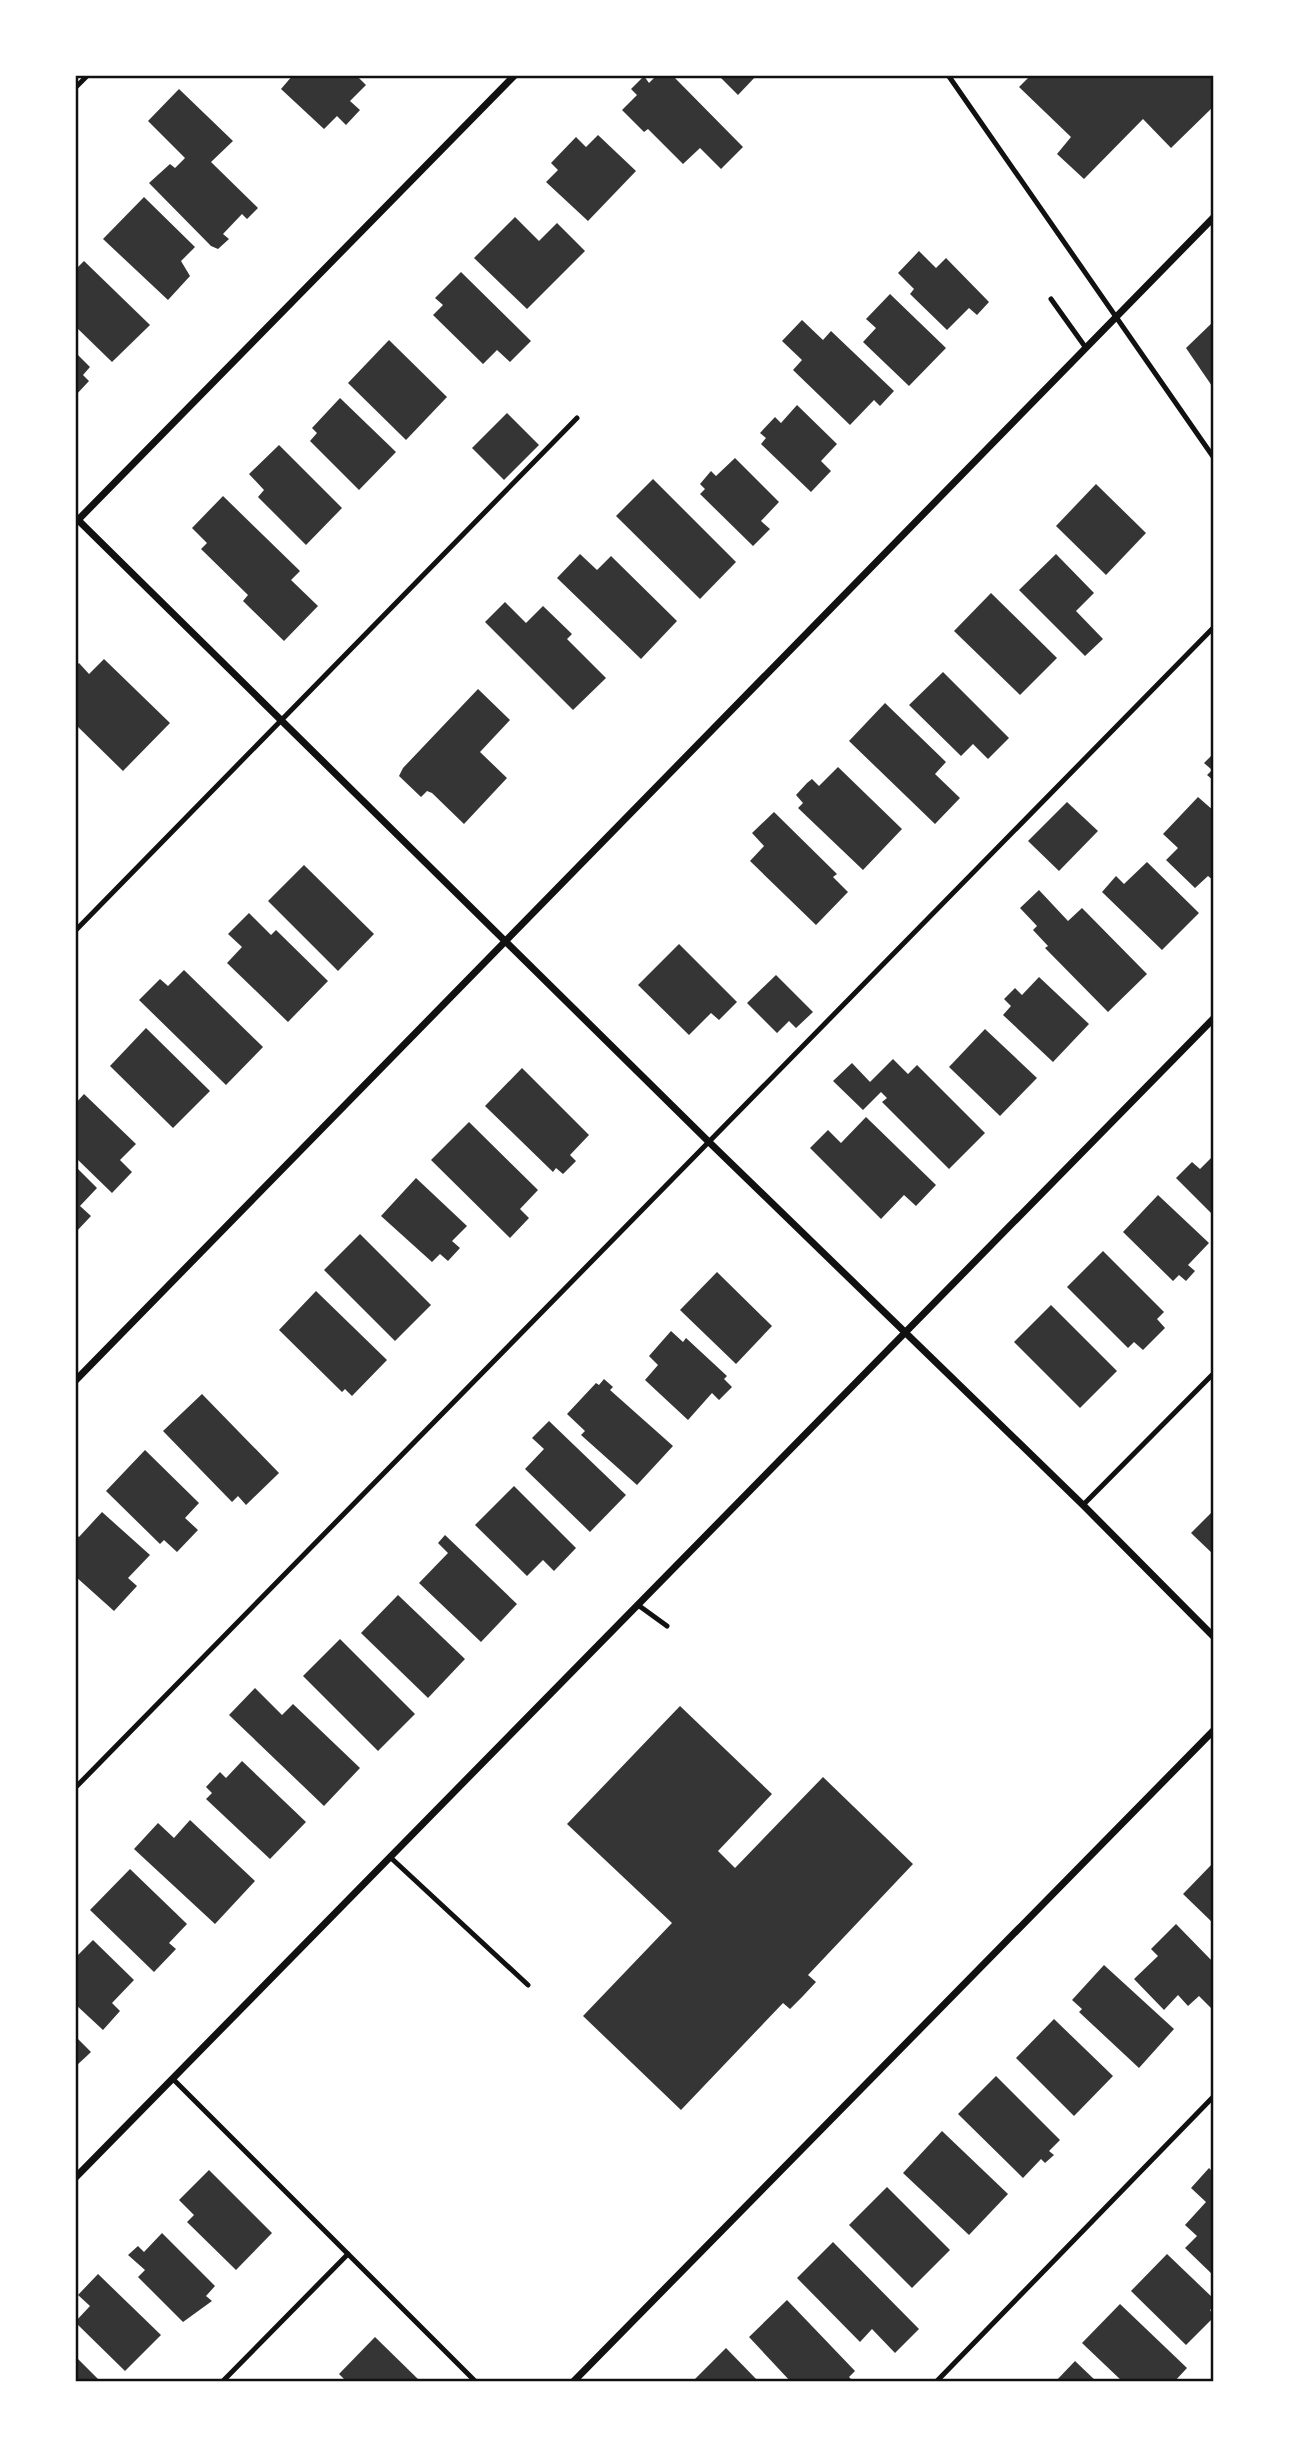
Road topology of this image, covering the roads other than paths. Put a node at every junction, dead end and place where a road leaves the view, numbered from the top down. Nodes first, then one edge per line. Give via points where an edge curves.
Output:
1 (88, 75) edge
2 (515, 75) edge
3 (948, 75) edge
4 (75, 89) edge
5 (1214, 217) edge
6 (1051, 299) dead end
7 (1115, 317) junction
8 (1086, 348) junction
9 (577, 418) dead end
10 (1214, 458) edge
11 (76, 520) edge
12 (1214, 627) edge
13 (281, 720) junction
14 (75, 931) edge
15 (506, 941) junction
16 (1214, 1018) edge
17 (710, 1143) junction
18 (904, 1333) junction
19 (1214, 1373) edge
20 (75, 1381) edge
21 (1083, 1505) junction
22 (638, 1605) junction
23 (667, 1626) dead end
24 (1214, 1637) edge
25 (1214, 1730) edge
26 (75, 1788) edge
27 (390, 1857) junction
28 (528, 1984) dead end
29 (173, 2079) junction
30 (1214, 2096) edge
31 (75, 2178) edge
32 (348, 2254) junction
33 (222, 2382) edge
34 (476, 2382) edge
35 (573, 2382) edge
36 (936, 2382) edge

1 - 4 lane
2 - 11 street
3 - 7 lane
5 - 7 street
6 - 8 lane
7 - 8 street
7 - 10 lane
8 - 15 street
9 - 13 lane
11 - 13 street
12 - 17 lane
13 - 14 lane
13 - 15 street
15 - 17 street
15 - 20 street
16 - 18 street
17 - 18 street
17 - 26 lane
18 - 21 street
18 - 22 street
19 - 21 lane
21 - 24 street
22 - 23 lane
22 - 27 street
25 - 35 street
27 - 28 lane
27 - 29 street
29 - 31 street
29 - 32 lane
30 - 36 lane
32 - 33 lane
32 - 34 lane

